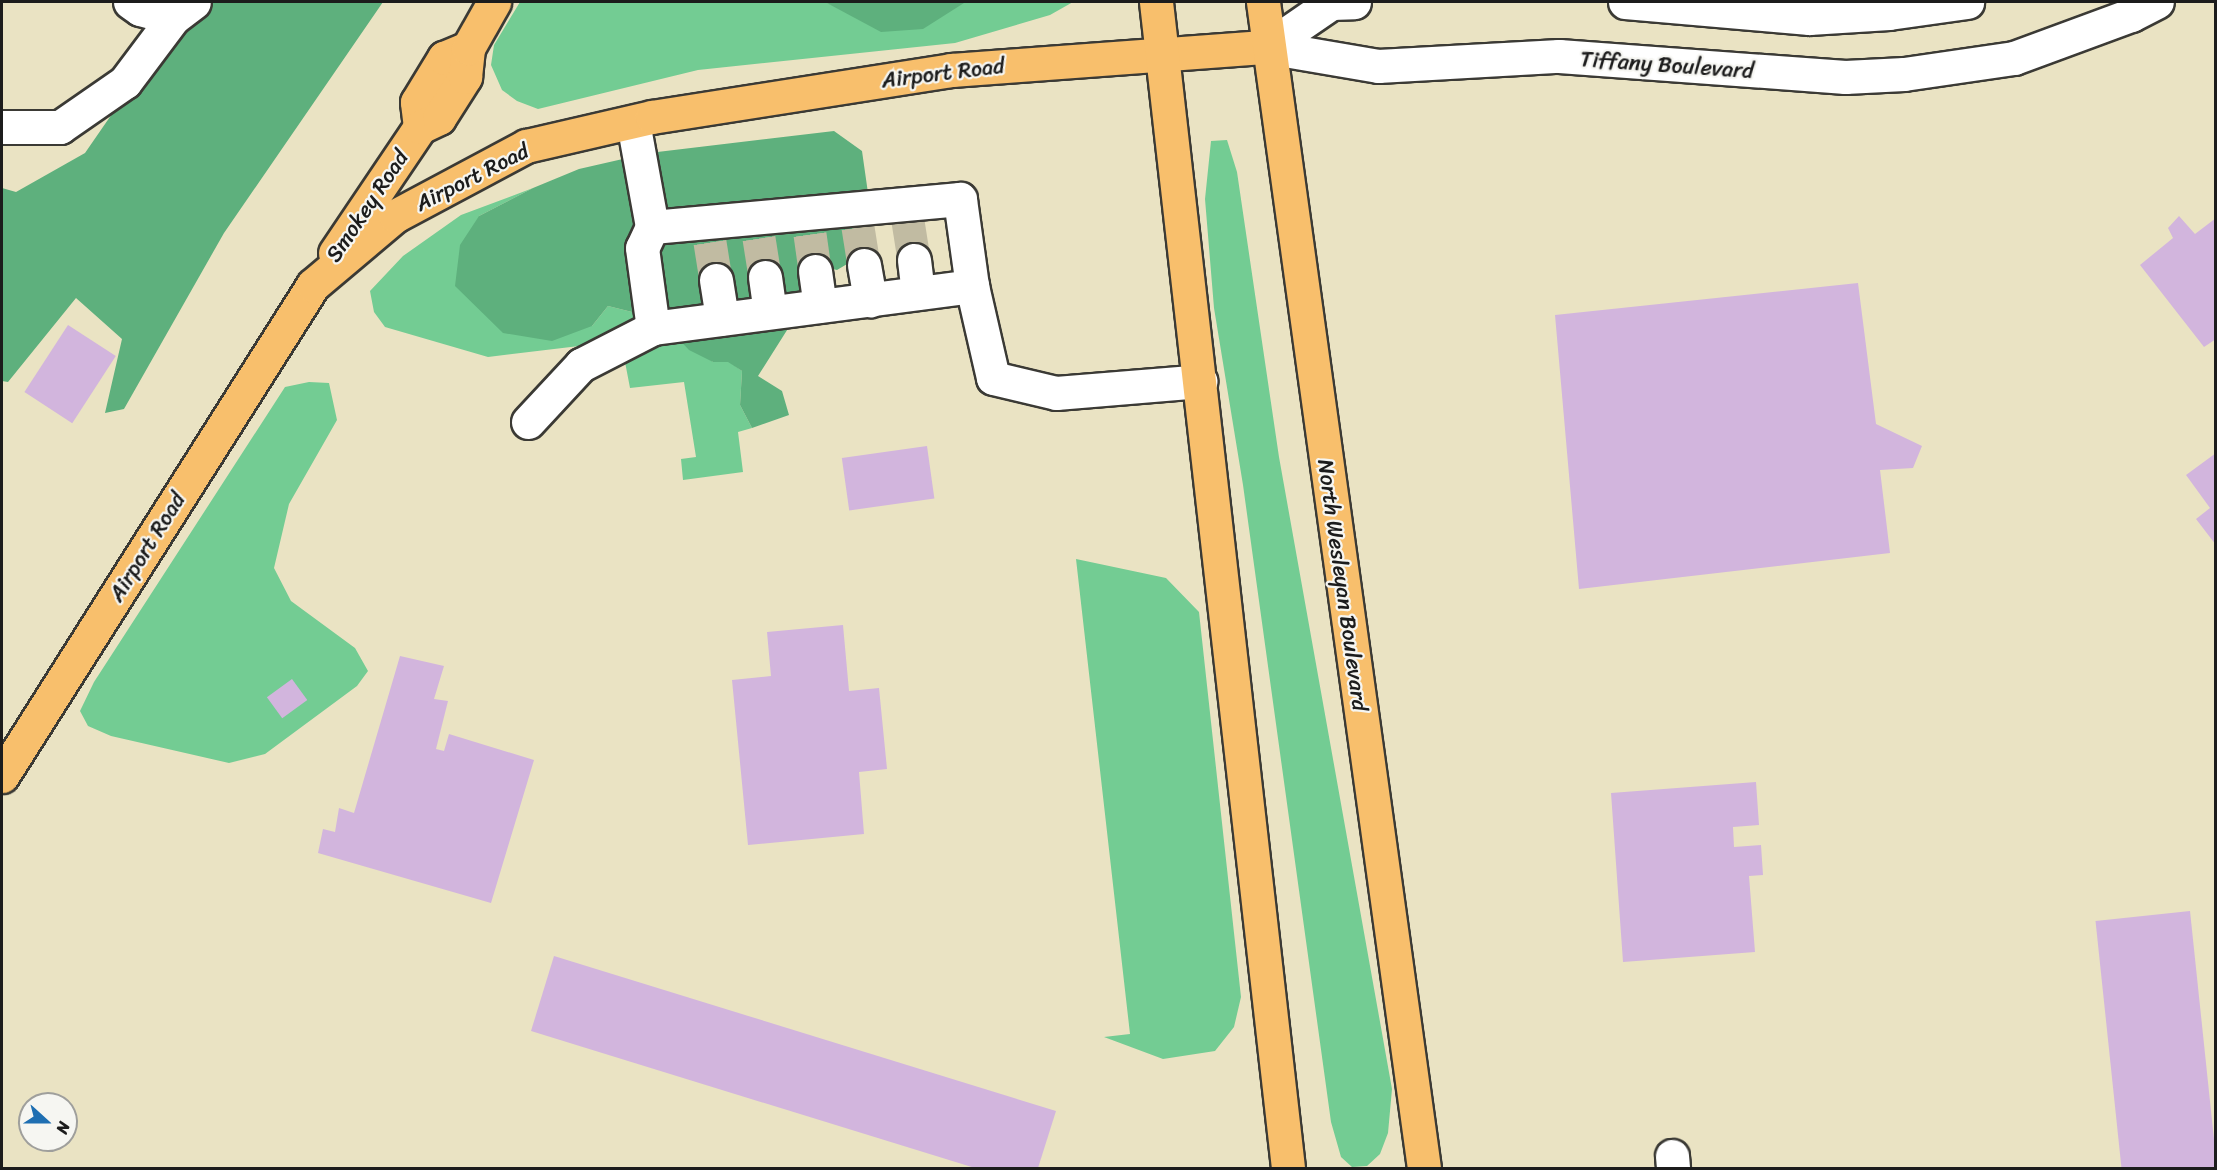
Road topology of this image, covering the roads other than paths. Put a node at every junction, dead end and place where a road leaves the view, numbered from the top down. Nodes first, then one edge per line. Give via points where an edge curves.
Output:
1 (130, 2) edge
2 (494, 2) edge
3 (1156, 2) edge
4 (1263, 2) edge
5 (1354, 2) edge
6 (1625, 2) edge
7 (1967, 2) edge
8 (2157, 2) edge
9 (183, 10) edge
10 (1267, 47) junction
11 (1163, 53) junction
12 (633, 122) junction
13 (2, 127) edge
14 (652, 227) junction
15 (914, 260) tunnel mouth
16 (864, 265) tunnel mouth
17 (814, 271) tunnel mouth
18 (765, 277) tunnel mouth
19 (716, 280) tunnel mouth
20 (313, 285) junction
21 (972, 286) junction
22 (918, 293) junction
23 (870, 300) junction
24 (820, 306) junction
25 (770, 312) junction
26 (722, 319) junction
27 (653, 328) junction
28 (1201, 381) junction
29 (528, 422) dead end
30 (2, 776) edge
31 (1288, 1168) edge
32 (1424, 1168) edge

1 - 9 street via 140,9
2 - 20 main road, Smokey Road via 468,48 465,76 439,118 420,127
3 - 11 main road
4 - 10 main road, North Wesleyan Boulevard
5 - 10 street via 1331,3
6 - 7 street via 1809,18 1889,13
8 - 10 street, Tiffany Boulevard via 2014,58 1904,74 1845,77 1559,56 1378,66
9 - 13 street via 125,82 60,126
10 - 11 main road, Airport Road
10 - 32 main road, North Wesleyan Boulevard
11 - 12 main road, Airport Road via 951,70
11 - 28 main road
12 - 14 street
12 - 20 main road, Airport Road via 526,146 395,216
14 - 21 street via 709,232 758,228 907,212 960,199
14 - 27 street via 642,248
15 - 22 street
16 - 23 street
17 - 24 street
18 - 25 street
19 - 26 street
20 - 30 main road, Airport Road
21 - 22 street
21 - 28 street via 993,378 1056,393
22 - 23 street
23 - 24 street
24 - 25 street
25 - 26 street
26 - 27 street
27 - 29 street via 581,365
28 - 31 main road

